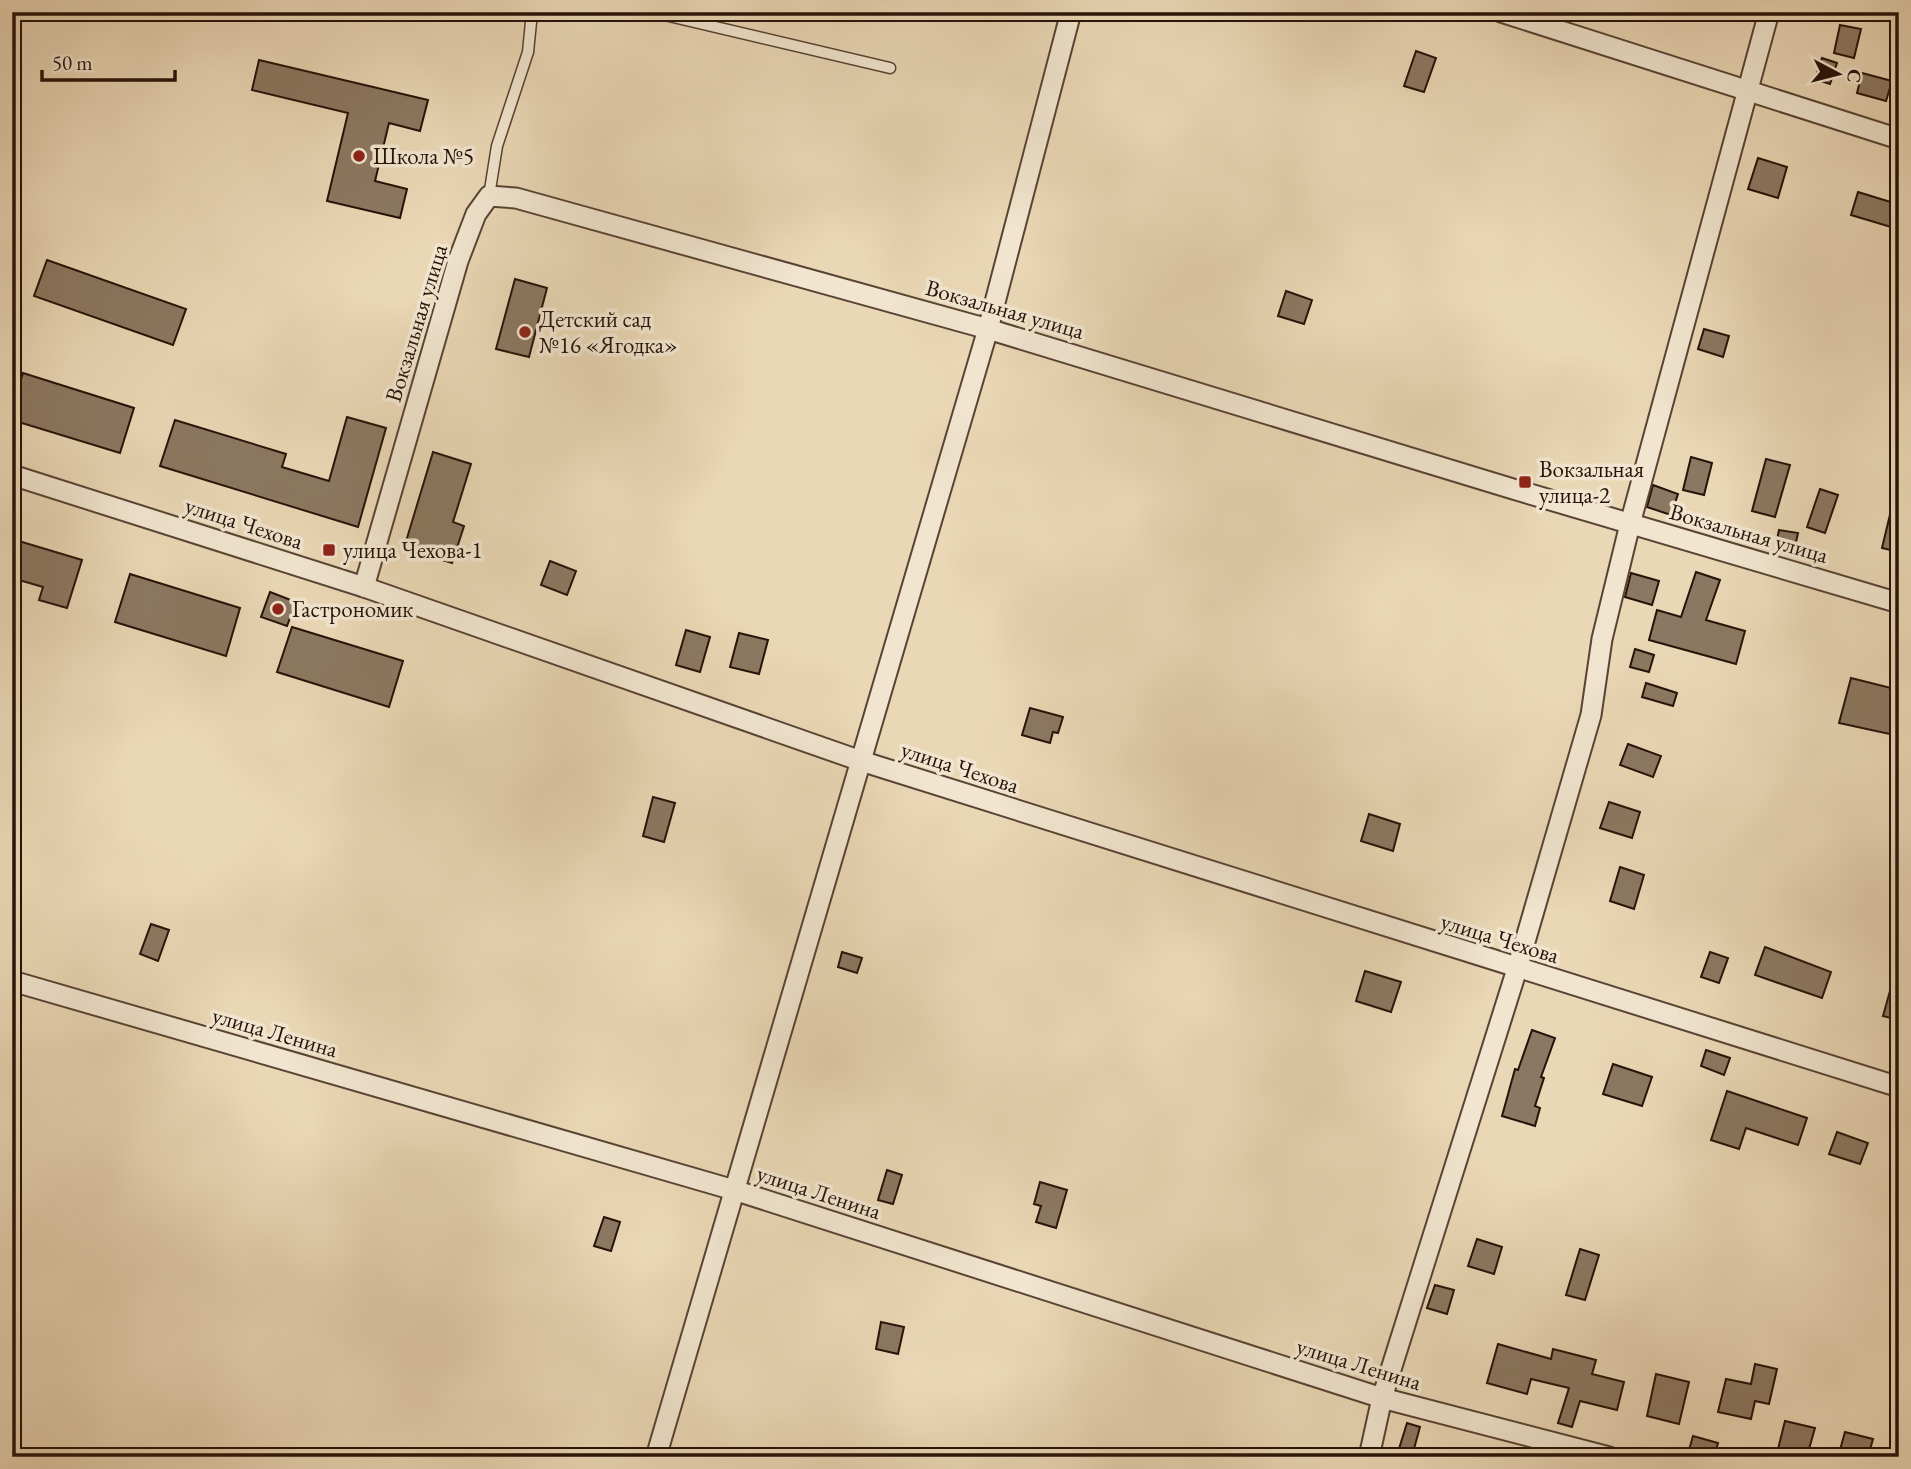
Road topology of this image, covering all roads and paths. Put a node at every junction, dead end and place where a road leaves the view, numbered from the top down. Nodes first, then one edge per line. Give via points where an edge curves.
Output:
1 (532, 12) edge
2 (652, 12) edge
3 (1072, 12) edge
4 (1501, 12) edge
5 (1769, 12) edge
6 (890, 68) dead end
7 (1745, 90) junction
8 (1899, 139) edge
9 (489, 196) junction
10 (988, 329) junction
11 (12, 475) edge
12 (1630, 524) junction
13 (365, 587) junction
14 (1899, 603) edge
15 (860, 761) junction
16 (1517, 969) junction
17 (12, 981) edge
18 (1899, 1087) edge
19 (734, 1190) junction
20 (1382, 1398) junction
21 (656, 1457) edge
22 (1369, 1457) edge
23 (1609, 1457) edge

1 - 9 lane via 528,52 498,146
2 - 6 lane
3 - 10 street
4 - 7 street
5 - 7 street
7 - 8 street
7 - 12 street
9 - 10 street, Вокзальная улица via 516,198
9 - 13 street, Вокзальная улица via 475,214 458,261
10 - 12 street, Вокзальная улица
10 - 15 street
11 - 13 street, улица Чехова
12 - 14 street, Вокзальная улица
12 - 16 street via 1602,639 1591,715
13 - 15 street, улица Чехова
15 - 16 street, улица Чехова
15 - 19 street
16 - 18 street, улица Чехова
16 - 20 street
17 - 19 street, улица Ленина
19 - 20 street, улица Ленина
19 - 21 street
20 - 22 street
20 - 23 street, улица Ленина

